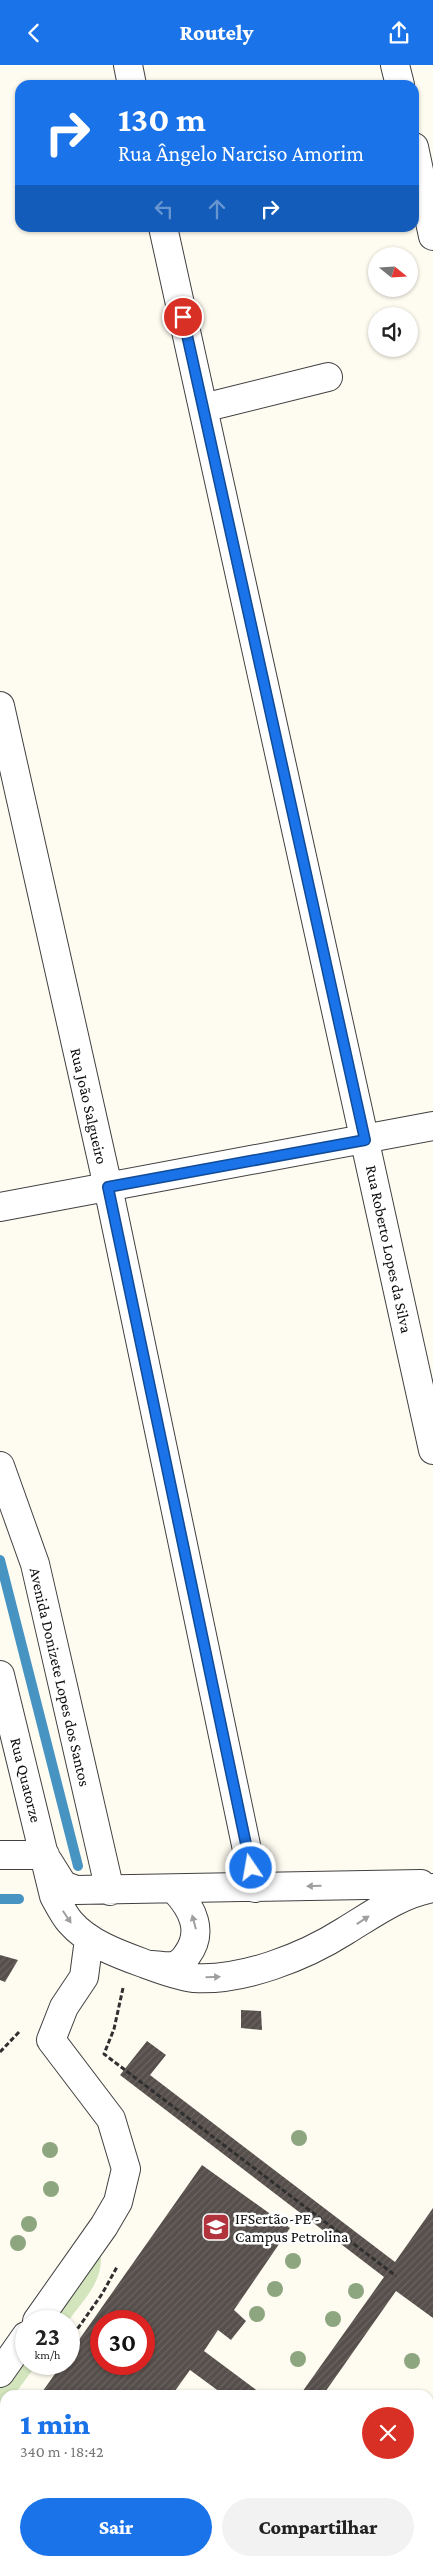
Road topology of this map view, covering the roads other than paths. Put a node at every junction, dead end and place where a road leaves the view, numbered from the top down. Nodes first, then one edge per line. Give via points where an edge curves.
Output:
1 (128, 65) edge
2 (395, 65) edge
3 (131, 80) edge
4 (399, 80) edge
5 (422, 157) edge
6 (165, 232) edge
7 (433, 236) edge
8 (328, 377) dead end
9 (203, 408) junction
10 (0, 706) edge
11 (433, 1126) edge
12 (365, 1140) junction
13 (108, 1187) junction
14 (0, 1207) edge
15 (433, 1450) edge
16 (0, 1466) edge
17 (0, 1675) edge
18 (0, 1855) edge
19 (45, 1855) junction
20 (433, 1884) edge
21 (255, 1888) junction
22 (433, 1888) edge
23 (175, 1890) junction
24 (110, 1891) junction
25 (89, 1939) junction
26 (136, 1961) junction
27 (45, 2310) edge
28 (15, 2352) edge
29 (0, 2373) edge

1 - 3 street
2 - 4 street
5 - 7 street
6 - 9 street, Rua Roberto Lopes da Silva
8 - 9 street
9 - 12 street, Rua Roberto Lopes da Silva
10 - 13 street, Rua João Salgueiro
11 - 12 street
12 - 13 street
12 - 15 street, Rua Roberto Lopes da Silva
13 - 14 street
13 - 21 street, Rua João Salgueiro
16 - 24 street, Avenida Donizete Lopes dos Santos via 35,1564
17 - 19 street, Rua Quatorze
18 - 19 street
19 - 24 street via 63,1885 76,1890
19 -> 25 street, Rua Quatorze via 54,1896 70,1922
20 -> 21 street
21 - 23 street
26 -> 22 street via 194,1978 221,1977 291,1961 403,1897
23 - 24 street
26 -> 23 street via 171,1967 182,1962 190,1951 197,1934 194,1919 186,1902
25 - 26 street, Rua Quatorze
25 - 27 street via 84,1977 64,2007 51,2040 111,2119 126,2169 118,2202
28 - 29 street

